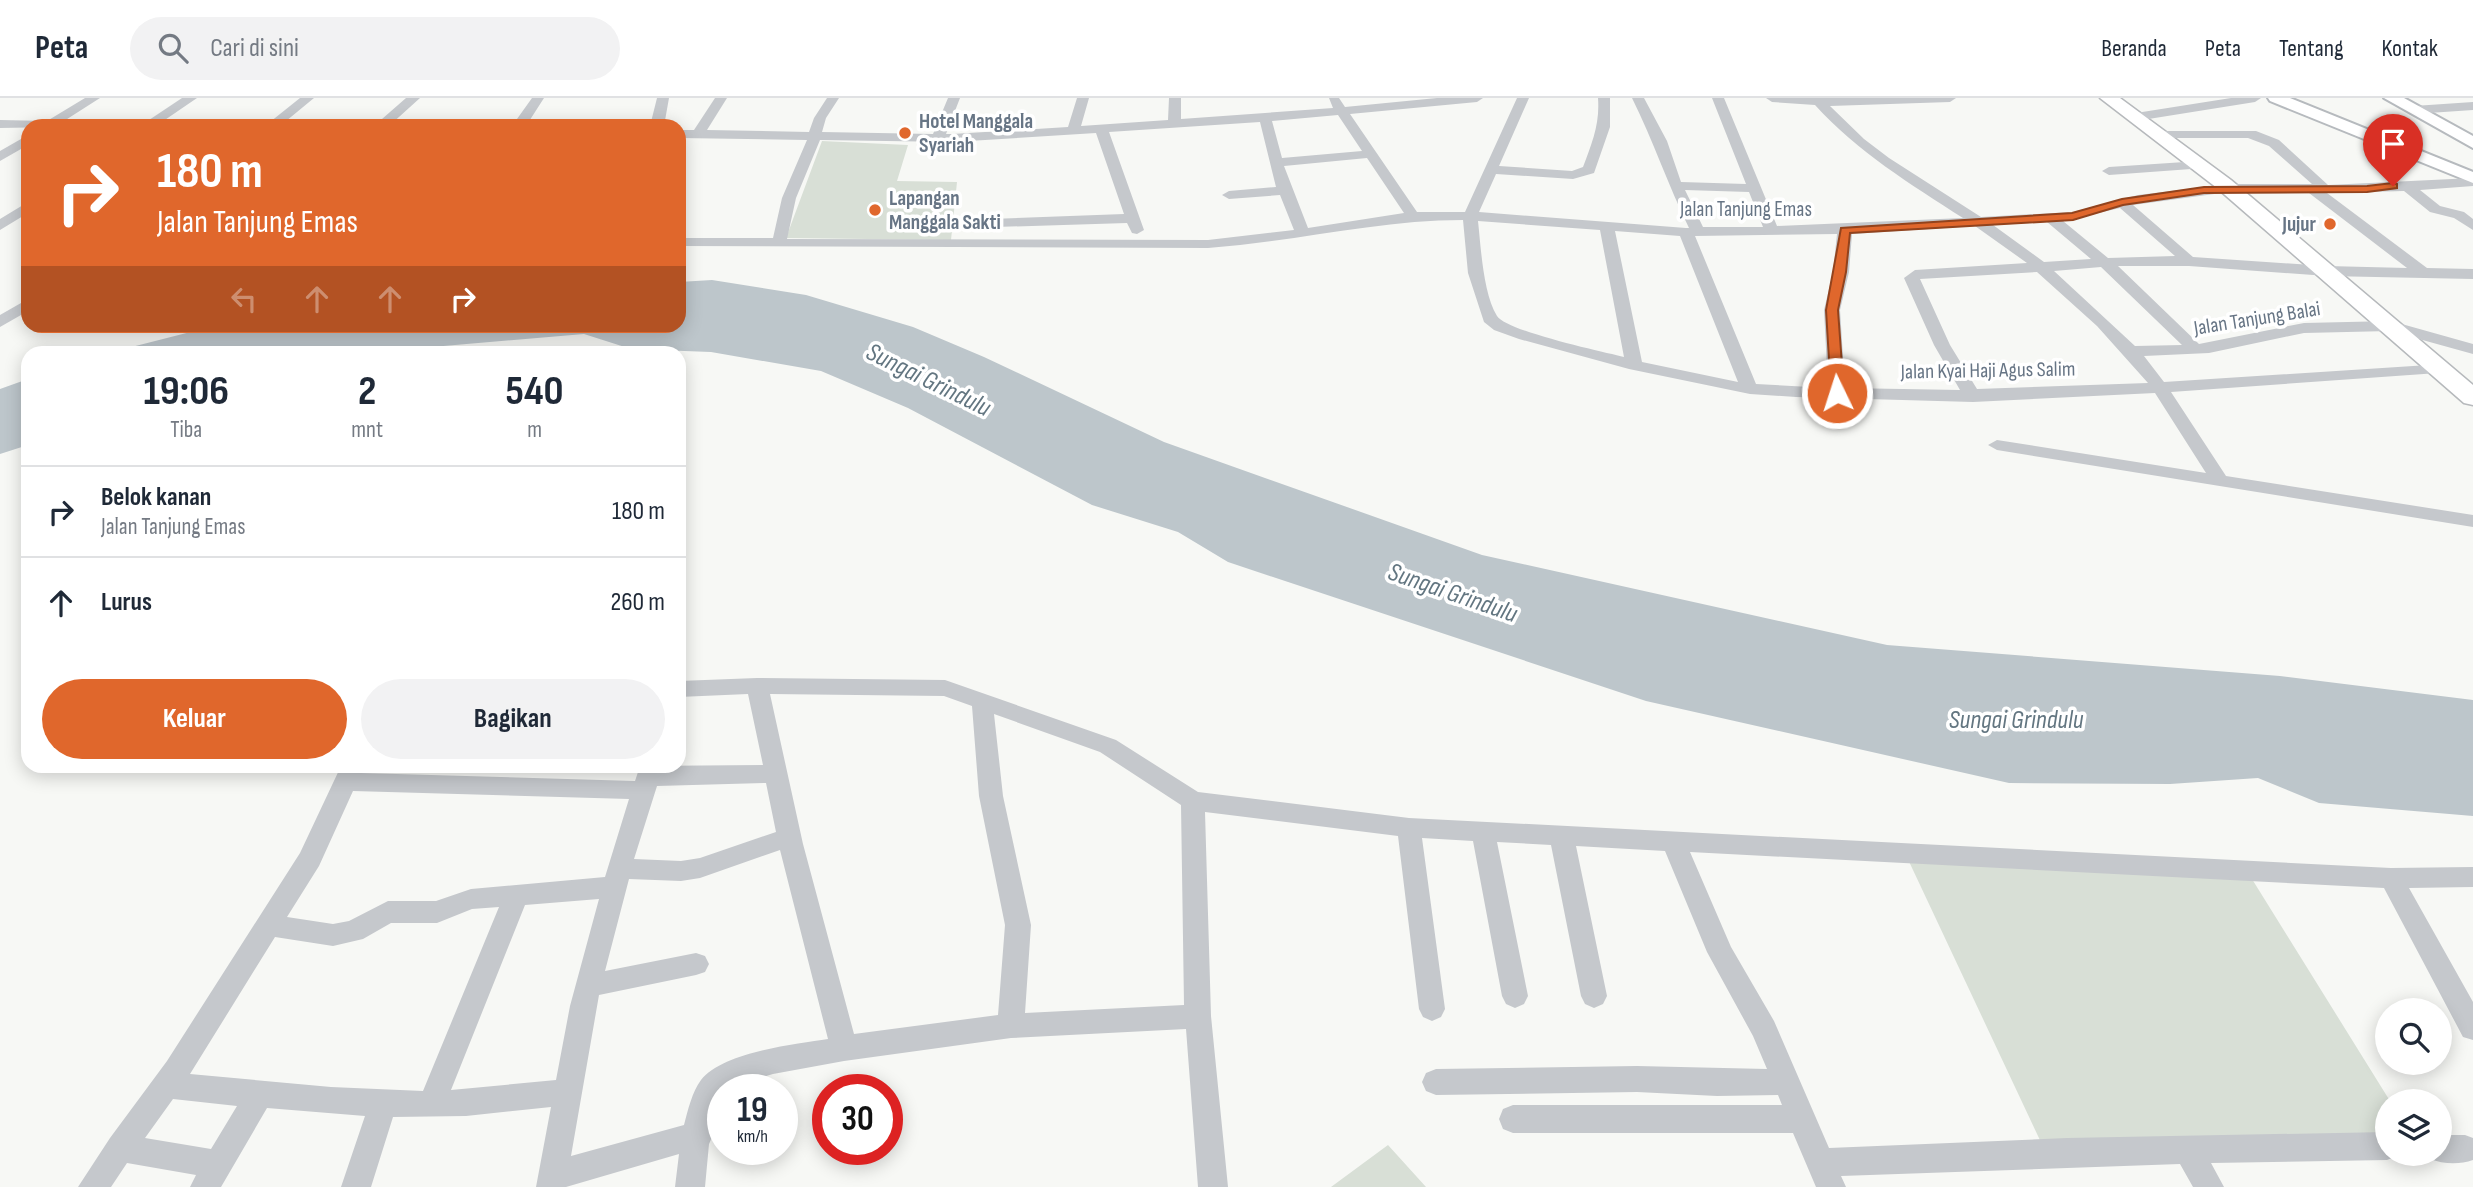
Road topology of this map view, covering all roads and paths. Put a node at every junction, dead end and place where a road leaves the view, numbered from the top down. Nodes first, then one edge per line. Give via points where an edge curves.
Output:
1 (94, 98) edge
2 (191, 98) edge
3 (308, 98) edge
4 (414, 98) edge
5 (538, 98) edge
6 (663, 98) edge
7 (721, 98) edge
8 (833, 98) edge
9 (954, 98) edge
10 (1083, 98) edge
11 (1175, 98) edge
12 (1477, 98) edge
13 (1523, 98) edge
14 (1604, 98) edge
15 (1638, 98) edge
16 (1718, 98) edge
17 (1772, 98) edge
18 (1951, 98) edge
19 (2109, 98) edge
20 (2255, 98) edge
21 (2276, 98) edge
22 (2392, 98) edge
23 (1818, 99) edge
24 (1917, 99) edge
25 (1417, 100) edge
26 (1337, 104) edge
27 (2473, 106) edge
28 (2414, 110) junction
29 (2136, 117) junction
30 (1265, 118) junction
31 (60, 119) edge
32 (159, 119) edge
33 (281, 119) edge
34 (389, 119) edge
35 (524, 119) edge
36 (658, 119) edge
37 (0, 124) edge
38 (21, 124) edge
39 (1174, 124) junction
40 (1102, 130) junction
41 (1073, 131) junction
42 (686, 134) edge
43 (698, 134) junction
44 (2161, 135) junction
45 (816, 136) junction
46 (938, 138) junction
47 (2473, 143) edge
48 (21, 144) edge
49 (1370, 154) junction
50 (0, 157) edge
51 (1276, 163) junction
52 (2200, 165) junction
53 (1493, 170) junction
54 (2109, 171) dead end
55 (2473, 180) edge
56 (2405, 185) junction
57 (1678, 187) junction
58 (1755, 188) junction
59 (2229, 188) junction
60 (2319, 189) junction
61 (1285, 190) junction
62 (1229, 195) dead end
63 (2122, 202) junction
64 (0, 205) edge
65 (21, 206) edge
66 (21, 211) edge
67 (2466, 215) edge
68 (1413, 216) junction
69 (1470, 216) junction
70 (1133, 218) junction
71 (2051, 218) junction
72 (1982, 223) junction
73 (21, 225) edge
74 (963, 225) dead end
75 (1606, 225) junction
76 (1, 226) edge
77 (2473, 226) edge
78 (1845, 230) junction
79 (1772, 231) junction
80 (1692, 232) junction
81 (1303, 233) junction
82 (686, 242) edge
83 (779, 243) junction
84 (1143, 245) junction
85 (2189, 261) junction
86 (2102, 263) junction
87 (2041, 268) junction
88 (2327, 271) junction
89 (2423, 273) junction
90 (2473, 274) edge
91 (21, 308) edge
92 (0, 322) edge
93 (2391, 326) junction
94 (2466, 347) edge
95 (2195, 349) junction
96 (2418, 350) junction
97 (2130, 351) junction
98 (1634, 364) junction
99 (2438, 368) junction
100 (2157, 386) junction
101 (1750, 389) junction
102 (1837, 393) junction
103 (1973, 397) junction
104 (2473, 398) edge
105 (1997, 445) dead end
106 (2220, 481) junction
107 (2473, 521) edge
108 (757, 686) junction
109 (686, 689) edge
110 (982, 700) junction
111 (349, 774) edge
112 (775, 774) junction
113 (528, 777) edge
114 (648, 778) edge
115 (1193, 801) junction
116 (1409, 828) junction
117 (1482, 831) junction
118 (1561, 834) junction
119 (789, 837) junction
120 (1673, 840) junction
121 (2473, 877) edge
122 (616, 878) junction
123 (2391, 878) junction
124 (517, 895) junction
125 (269, 925) junction
126 (696, 964) dead end
127 (588, 986) junction
128 (1515, 996) dead end
129 (1594, 996) dead end
130 (1432, 1009) dead end
131 (1198, 1016) junction
132 (1011, 1026) junction
133 (2473, 1028) edge
134 (844, 1048) junction
135 (1436, 1082) dead end
136 (1786, 1082) junction
137 (165, 1085) junction
138 (569, 1091) junction
139 (259, 1095) junction
140 (384, 1102) junction
141 (431, 1104) junction
142 (1513, 1119) dead end
143 (1801, 1119) junction
144 (699, 1135) junction
145 (2375, 1146) edge
146 (120, 1148) junction
147 (2188, 1151) junction
148 (1826, 1175) edge
149 (211, 1176) edge
150 (552, 1181) edge
151 (93, 1187) edge
152 (356, 1187) edge
153 (690, 1187) edge
154 (1213, 1187) edge
155 (2209, 1187) edge

1 - 31 street
2 - 32 street
3 - 33 street
4 - 34 street
5 - 35 street
6 - 36 street
7 - 43 street
8 - 45 street via 820,118
9 - 46 street
10 - 41 street
11 - 39 street
12 - 25 street
13 - 53 street
14 - 53 street via 1603,137 1589,170 1573,175
15 - 57 street
16 - 58 street
17 - 23 street
18 - 24 street
19 - 29 highway
20 - 29 street
21 - 55 main road
22 - 28 main road
23 - 24 street via 1847,103
23 - 72 street via 1876,154
25 - 26 street
26 - 30 street
26 - 49 street
27 - 28 street
28 - 47 main road
29 - 44 highway
30 - 39 street
30 - 51 street
37 - 38 street
39 - 40 street
40 - 41 street
40 - 70 street
41 - 46 street
42 - 43 street
43 - 45 street
44 - 52 highway
44 - 60 street via 2251,134 2274,143
45 - 46 street
45 - 83 street via 789,198
48 - 50 street
49 - 51 street
49 - 68 street
51 - 61 street
52 - 54 street
52 - 59 highway
53 - 69 street
55 - 56 street, Jalan Tanjung Emas
56 - 60 street, Jalan Tanjung Emas
56 - 67 street via 2435,209
57 - 58 street
57 - 80 street
58 - 79 street
59 - 60 street, Jalan Tanjung Emas
59 - 63 street, Jalan Tanjung Emas
59 - 88 highway
60 - 89 street
61 - 62 street
61 - 81 street
63 - 71 street, Jalan Tanjung Emas
63 - 85 street
64 - 65 street
66 - 76 street
67 - 77 street
68 - 69 street, Jalan Tanjung Emas
68 - 81 street, Jalan Tanjung Emas
69 - 75 street, Jalan Tanjung Emas
69 - 98 street, Jalan Kyai Haji Agus Salim via 1476,273 1490,319 1525,336
70 - 74 street
70 - 84 street
71 - 72 street, Jalan Tanjung Emas
71 - 86 street
72 - 78 street, Jalan Tanjung Emas
72 - 87 street
73 - 76 street
75 - 80 street, Jalan Tanjung Emas
75 - 98 street
78 - 79 street, Jalan Tanjung Emas
78 - 102 street via 1832,310
79 - 80 street, Jalan Tanjung Emas
80 - 101 street
81 - 84 street, Jalan Tanjung Emas via 1236,242
82 - 83 street, Jalan Tanjung Emas
83 - 84 street, Jalan Tanjung Emas
85 - 86 street
85 - 88 street
86 - 87 street
86 - 95 street
87 - 97 street
87 - 103 street via 1912,278 1942,345
88 - 89 street
88 - 93 highway
89 - 90 street
91 - 92 street
93 - 94 street, Jalan Tanjung Balai
93 - 95 street, Jalan Tanjung Balai via 2304,328
93 - 96 highway
94 - 96 street
95 - 97 street, Jalan Tanjung Balai
96 - 99 highway
97 - 100 street
98 - 101 street, Jalan Kyai Haji Agus Salim
99 - 100 street, Jalan Kyai Haji Agus Salim
99 - 104 highway
100 - 103 street, Jalan Kyai Haji Agus Salim
100 - 106 street
101 - 102 street, Jalan Kyai Haji Agus Salim
102 - 103 street, Jalan Kyai Haji Agus Salim
105 - 106 street
106 - 107 street
108 - 109 street
108 - 110 street via 945,688
108 - 112 street
110 - 115 street via 1108,746
110 - 132 street via 991,796 1018,925
111 - 113 street
111 - 125 street via 310,859
112 - 114 street
112 - 119 street
113 - 114 street
114 - 122 street
115 - 116 street
115 - 131 street
116 - 117 street
116 - 130 street
117 - 118 street
117 - 128 street
118 - 120 street
118 - 129 street
119 - 122 street via 700,868
119 - 134 street
120 - 123 street
120 - 136 street via 1720,952 1765,1030
121 - 123 street
122 - 124 street
122 - 127 street
123 - 133 street
124 - 125 street via 471,899 437,912 388,912 354,932 333,935
124 - 141 street
125 - 137 street
126 - 127 street
127 - 138 street
131 - 132 street
131 - 154 street
132 - 134 street
134 - 144 street via 732,1073 719,1081 705,1102
135 - 136 street
136 - 143 street
137 - 139 street
137 - 146 street
138 - 141 street
138 - 150 street
139 - 140 street
139 - 149 street
140 - 141 street
140 - 152 street
142 - 143 street
143 - 148 street
144 - 150 street
144 - 153 street
145 - 147 street
146 - 149 street
146 - 151 street
147 - 148 street via 2046,1153
147 - 155 street

